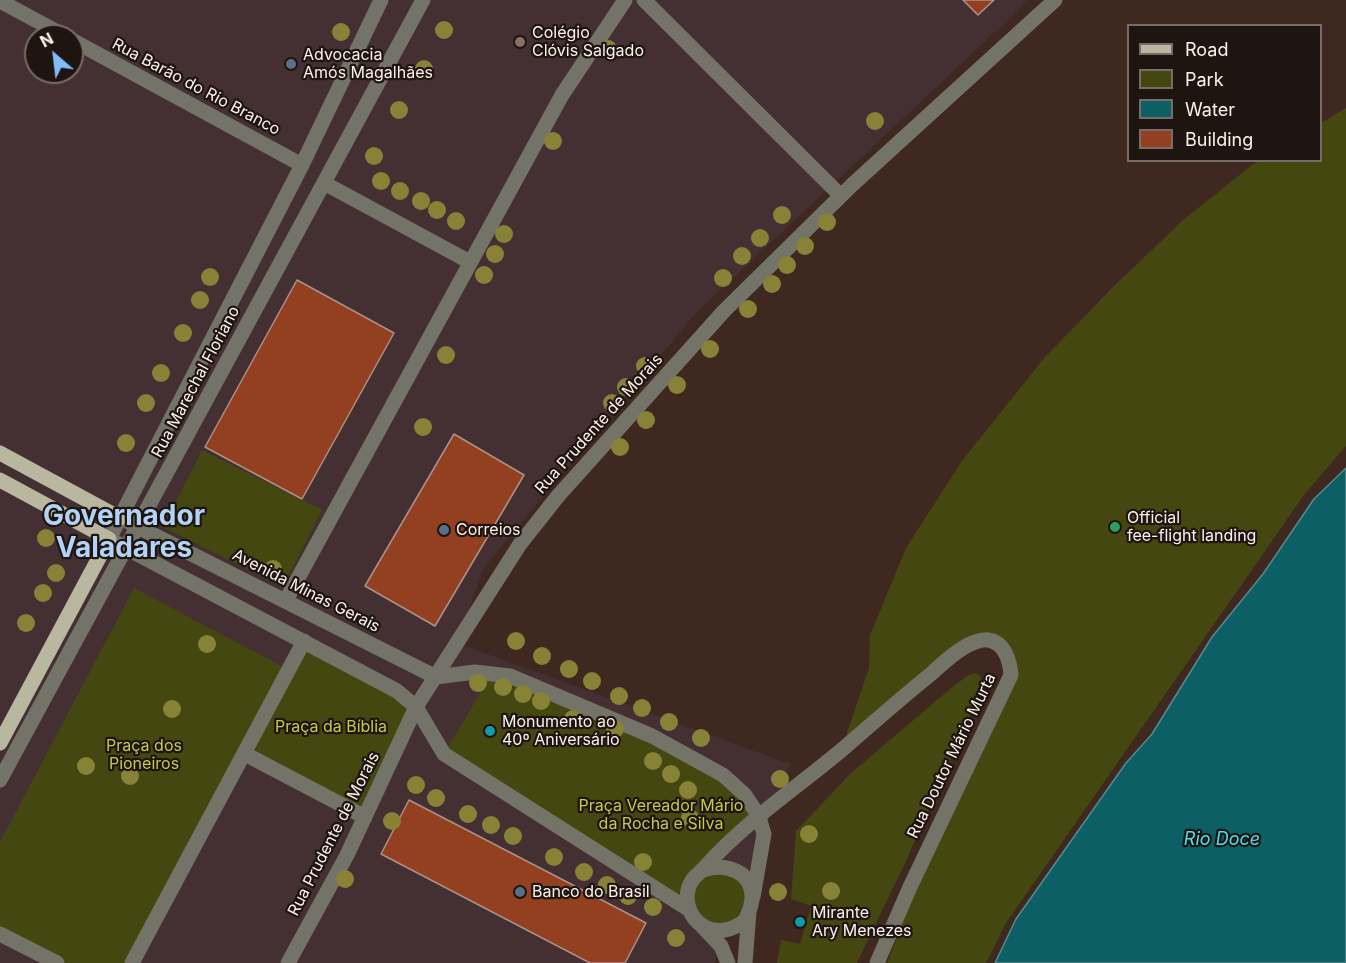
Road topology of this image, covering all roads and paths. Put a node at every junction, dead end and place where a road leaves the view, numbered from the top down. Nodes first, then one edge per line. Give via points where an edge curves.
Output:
1 (381, 0) edge
2 (423, 0) edge
3 (626, 0) edge
4 (644, 0) edge
5 (1056, 0) edge
6 (0, 1) edge
7 (43, 24) edge
8 (84, 47) edge
9 (302, 165) junction
10 (324, 183) junction
11 (841, 195) junction
12 (470, 262) junction
13 (0, 453) edge
14 (0, 480) edge
15 (120, 518) junction
16 (137, 527) junction
17 (108, 538) junction
18 (127, 547) junction
19 (286, 600) junction
20 (304, 641) junction
21 (436, 677) junction
22 (416, 707) junction
23 (0, 743) edge
24 (245, 754) junction
25 (0, 780) edge
26 (788, 794) junction
27 (745, 795) junction
28 (364, 817) junction
29 (759, 817) junction
30 (703, 870) junction
31 (751, 905) junction
32 (688, 909) junction
33 (702, 926) junction
34 (0, 933) edge
35 (57, 963) edge
36 (132, 963) edge
37 (288, 963) edge
38 (728, 963) edge
39 (745, 963) edge
40 (877, 963) edge

1 - 9 street, Rua Marechal Floriano
2 - 10 street, Rua Marechal Floriano
3 - 12 street via 562,95
4 - 11 street
5 - 11 street, Rua Prudente de Morais
6 - 7 street
8 - 9 street, Rua Barão do Rio Branco
9 - 15 street, Rua Marechal Floriano
10 - 12 street
10 - 16 street, Rua Marechal Floriano
11 - 21 street, Rua Prudente de Morais via 724,311 558,496 520,544
12 - 19 street
13 - 15 main road, Avenida Minas Gerais
14 - 17 main road
15 - 16 street, Avenida Minas Gerais
15 - 17 street, Rua Marechal Floriano
16 - 18 street, Rua Marechal Floriano
16 - 19 street, Avenida Minas Gerais
17 - 18 street
17 - 23 main road, Rua Marechal Floriano
18 - 20 street
18 - 25 street, Rua Marechal Floriano
19 - 21 street, Avenida Minas Gerais
20 - 22 street via 397,691
20 - 24 street
21 - 22 street, Rua Prudente de Morais
21 - 27 street via 475,672 510,676 652,736 723,775
22 - 28 street, Rua Prudente de Morais
22 - 32 street via 444,754
24 - 28 street
24 - 36 street
26 - 27 street, Rua Doutor Mário Murta via 764,801 754,801
26 - 29 street, Rua Doutor Mário Murta
26 - 40 street, Rua Doutor Mário Murta via 963,647 989,640 1000,645 1011,675
27 - 29 street
28 - 37 street, Rua Prudente de Morais
29 - 30 street, Rua Doutor Mário Murta via 726,843
29 - 31 street via 764,834
30 - 31 street via 726,866 736,870 750,888
30 - 32 street via 689,886
31 - 33 street via 745,921 735,927 713,930
31 - 39 street
32 - 33 street
33 - 38 street via 721,946
34 - 35 street

